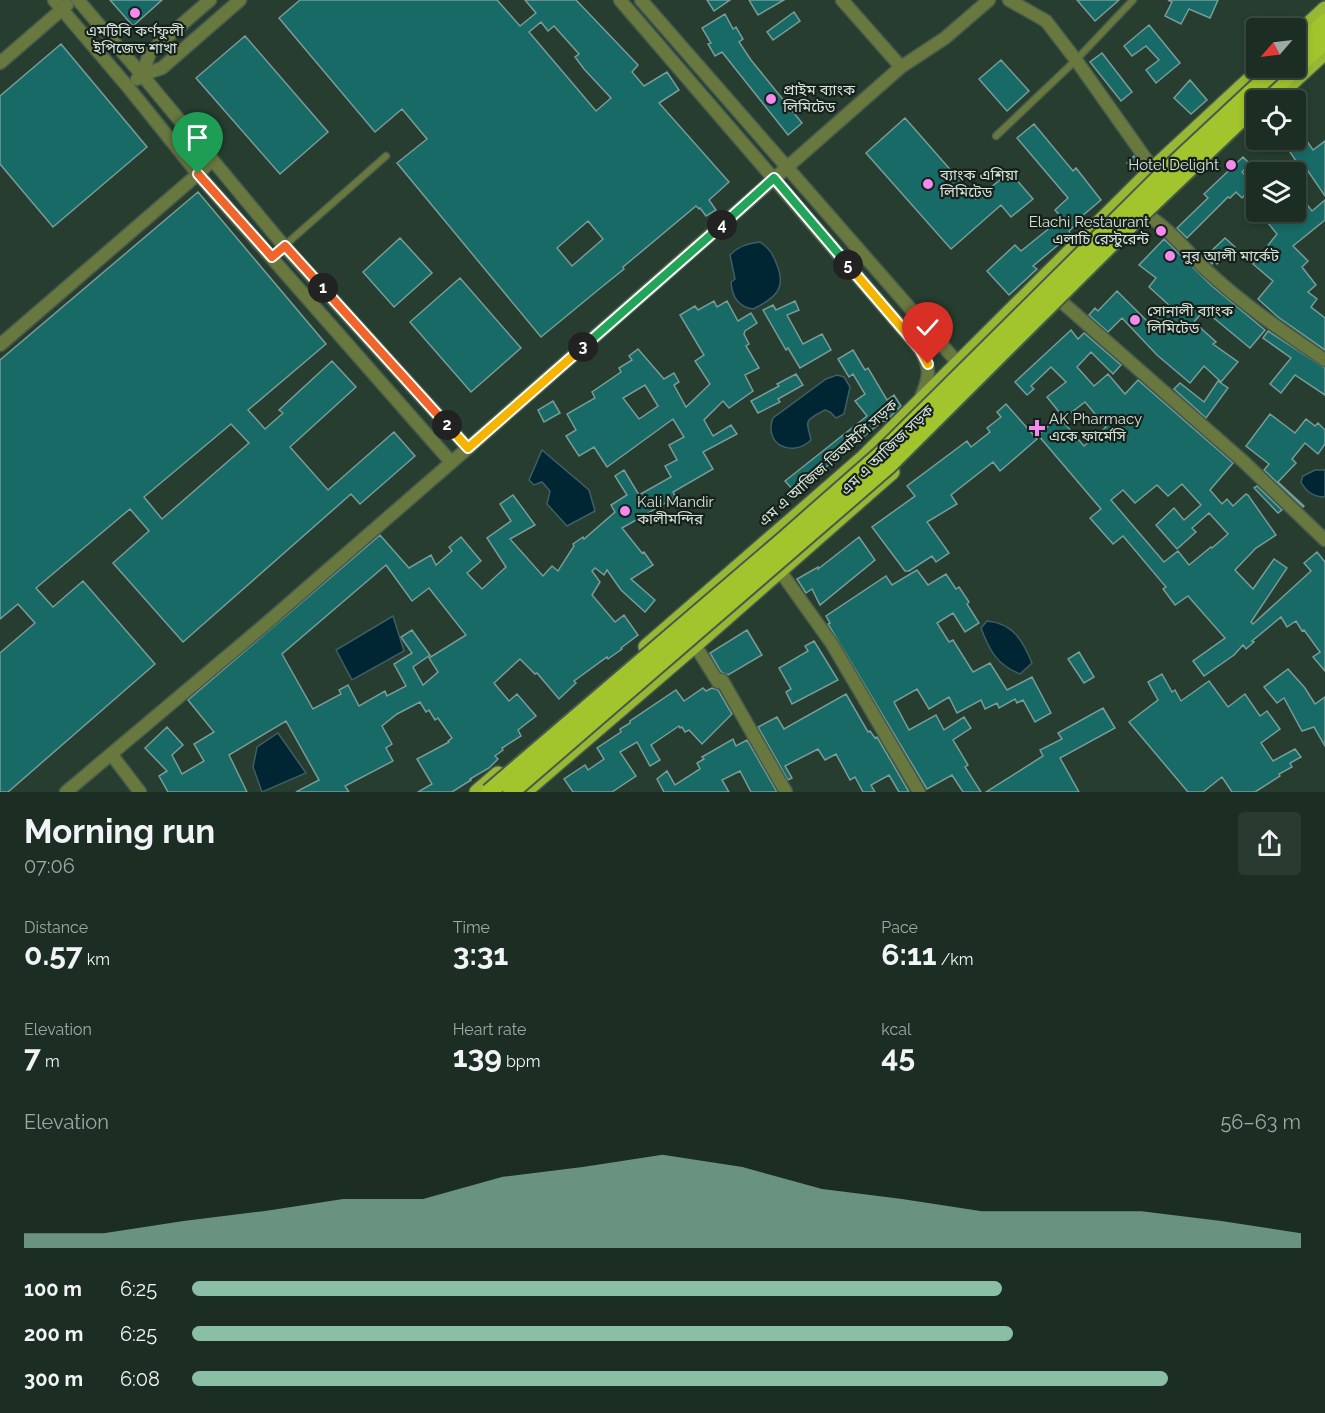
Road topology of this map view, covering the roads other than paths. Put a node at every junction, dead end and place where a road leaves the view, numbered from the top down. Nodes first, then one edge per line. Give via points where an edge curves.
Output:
1 (73, 0) edge
2 (78, 0) edge
3 (210, 0) edge
4 (240, 0) edge
5 (620, 0) edge
6 (641, 0) edge
7 (842, 0) edge
8 (989, 0) edge
9 (1009, 0) edge
10 (1133, 0) edge
11 (58, 5) edge
12 (1325, 9) edge
13 (1325, 22) edge
14 (1306, 27) edge
15 (1306, 40) edge
16 (1325, 41) edge
17 (1325, 52) edge
18 (1076, 60) junction
19 (0, 63) edge
20 (901, 67) junction
21 (142, 75) junction
22 (1252, 78) edge
23 (1266, 78) edge
24 (128, 87) junction
25 (1272, 90) edge
26 (1284, 90) edge
27 (1246, 114) edge
28 (1246, 125) edge
29 (996, 136) dead end
30 (387, 156) dead end
31 (212, 160) junction
32 (785, 167) junction
33 (1153, 169) junction
34 (198, 174) junction
35 (774, 178) junction
36 (1149, 216) junction
37 (285, 246) junction
38 (272, 257) junction
39 (1063, 303) junction
40 (0, 345) edge
41 (1325, 360) edge
42 (958, 364) junction
43 (979, 386) junction
44 (917, 406) junction
45 (468, 448) junction
46 (452, 462) junction
47 (1325, 540) edge
48 (780, 571) junction
49 (695, 645) junction
50 (111, 754) junction
51 (66, 792) edge
52 (140, 792) edge
53 (477, 792) edge
54 (489, 792) edge
55 (511, 792) edge
56 (524, 792) edge
57 (786, 792) edge
58 (919, 792) edge

1 - 11 street
2 - 21 street
3 - 21 street via 150,52
4 - 21 street via 162,68
5 - 35 street
6 - 32 street
7 - 20 street
8 - 20 street via 945,38
9 - 18 street via 1046,21
10 - 18 lane
11 - 19 street
11 - 24 street
12 - 14 main road
13 - 15 highway
16 - 25 highway
17 - 26 main road
18 - 29 lane
18 - 33 street
20 - 32 street
21 - 24 street
21 - 31 street
22 - 33 main road, এম এ আজিজ ভিআইপি সড়ক
23 - 54 highway, bridge via 1158,179 880,454
24 - 34 street
27 - 55 highway, bridge via 888,466
28 - 36 main road, এম এ আজিজ সড়ক
30 - 37 lane
31 - 34 street
31 - 37 street
32 - 35 street
32 - 42 street
33 - 42 main road, এম এ আজিজ ভিআইপি সড়ক
34 - 38 street
34 - 40 street
35 - 44 street via 920,349 928,364 928,381
35 - 45 street
36 - 39 main road, এম এ আজিজ সড়ক
36 - 41 street via 1260,316
37 - 38 street
37 - 45 street
38 - 46 street
39 - 43 main road, এম এ আজিজ সড়ক
39 - 47 street via 1244,462
42 - 43 street
42 - 44 main road, এম এ আজিজ ভিআইপি সড়ক
43 - 48 main road, এম এ আজিজ সড়ক via 878,486
44 - 53 main road, এম এ আজিজ ভিআইপি সড়ক via 862,459
45 - 46 street
46 - 50 street
48 - 49 main road, এম এ আজিজ সড়ক
48 - 58 street via 832,644
49 - 56 main road, এম এ আজিজ সড়ক
49 - 57 street via 718,682 722,680
50 - 51 street
50 - 52 street

